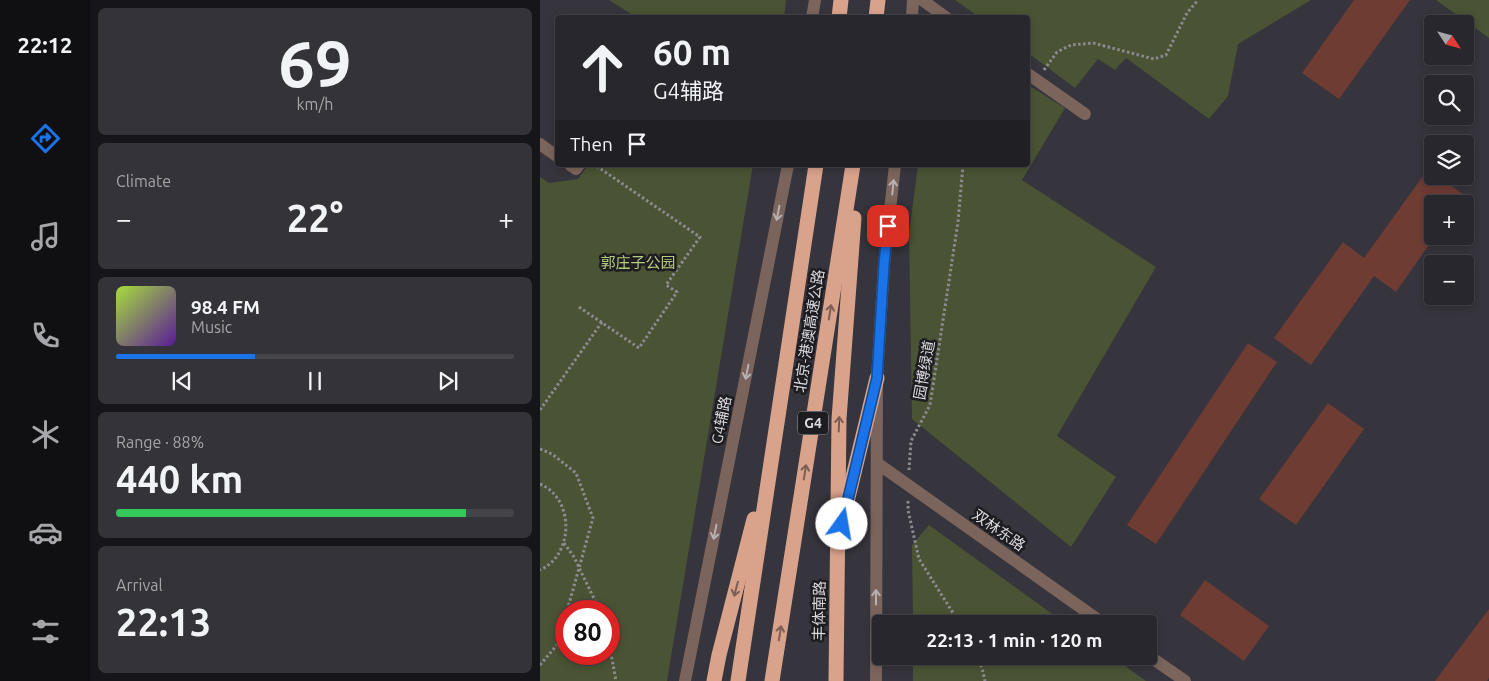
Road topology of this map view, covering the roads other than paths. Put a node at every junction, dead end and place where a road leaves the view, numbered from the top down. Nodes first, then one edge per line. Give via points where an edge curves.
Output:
1 (815, 0) edge
2 (841, 0) edge
3 (878, 0) edge
4 (914, 0) edge
5 (922, 0) edge
6 (812, 15) edge
7 (839, 15) edge
8 (876, 15) edge
9 (912, 15) edge
10 (943, 15) edge
11 (1032, 77) edge
12 (1085, 114) dead end
13 (540, 144) edge
14 (555, 154) edge
15 (788, 167) edge
16 (816, 167) edge
17 (853, 167) edge
18 (858, 167) edge
19 (895, 167) edge
20 (877, 378) junction
21 (775, 440) junction
22 (877, 463) junction
23 (838, 542) junction
24 (1091, 615) edge
25 (1157, 662) edge
26 (686, 681) edge
27 (714, 681) edge
28 (738, 681) edge
29 (772, 681) edge
30 (836, 681) edge
31 (876, 681) edge
32 (1184, 681) edge

1 - 6 street
2 - 7 highway
3 - 8 highway
4 - 9 street
5 - 10 street
11 - 12 street
13 - 14 street
15 -> 26 street, G4辅路
16 - 21 highway, 北京-港澳高速公路 / G4
29 -> 17 highway, 北京-港澳高速公路 / G4
23 -> 18 highway via 839,420
20 -> 19 street via 884,264
20 - 22 street
20 - 23 highway
21 -> 27 highway via 718,655
21 - 28 highway, 北京-港澳高速公路 / G4
22 - 24 street, 双林东路
31 -> 22 street
23 - 30 highway, 丰体南路
25 - 32 street

